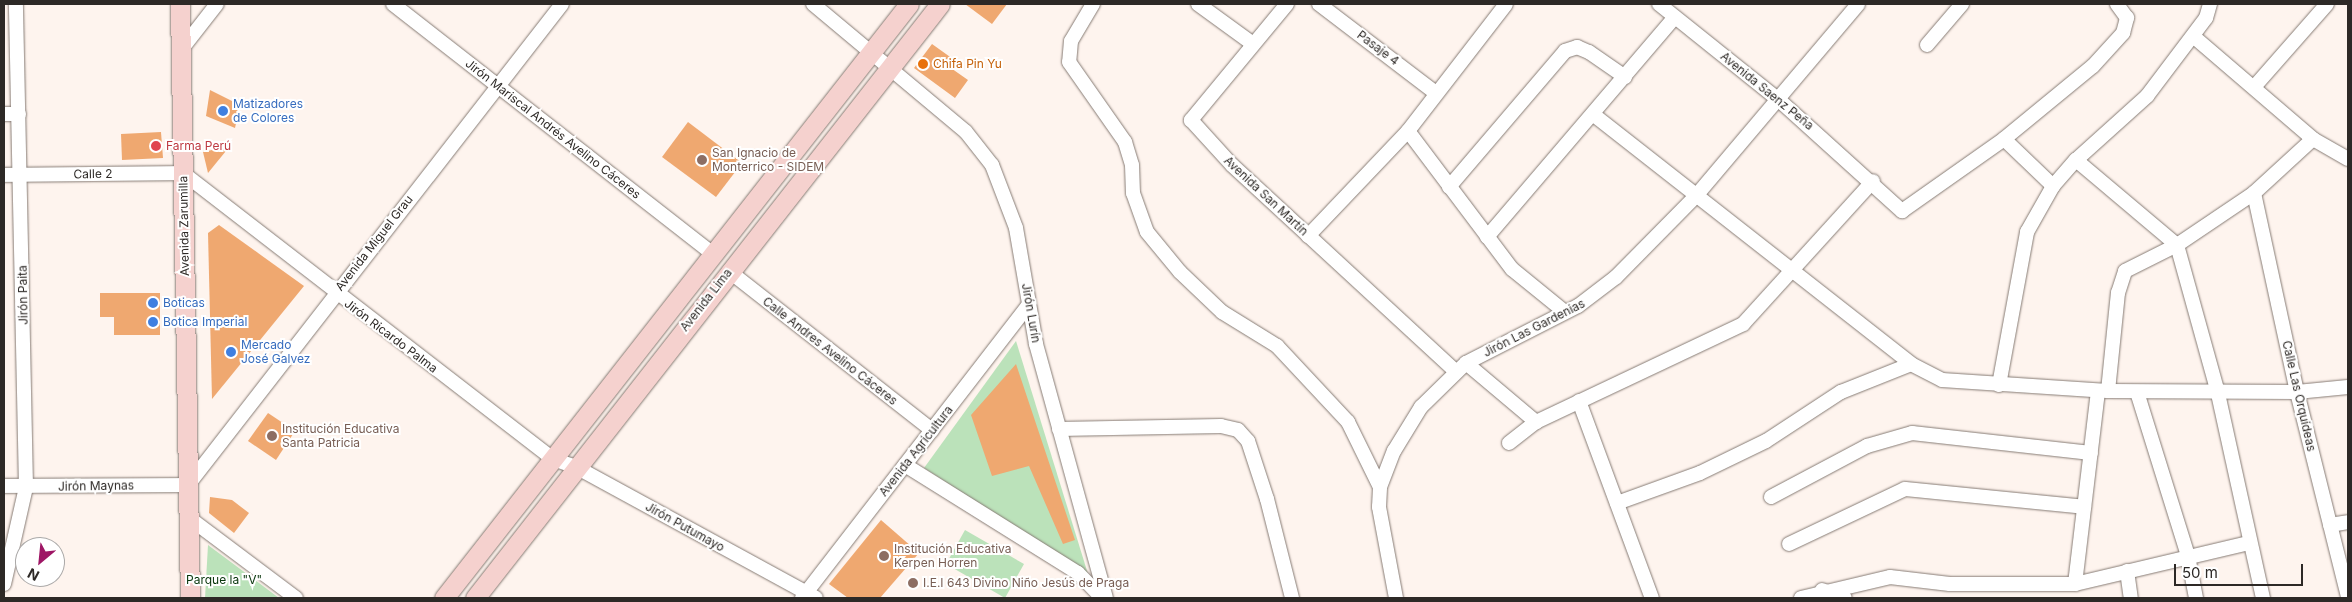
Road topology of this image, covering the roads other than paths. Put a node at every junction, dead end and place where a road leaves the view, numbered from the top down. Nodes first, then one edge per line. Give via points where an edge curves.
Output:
1 (16, 4) edge
2 (180, 4) edge
3 (217, 4) edge
4 (393, 4) edge
5 (562, 4) edge
6 (814, 4) edge
7 (909, 4) edge
8 (940, 4) edge
9 (1093, 4) edge
10 (1198, 4) edge
11 (1287, 4) edge
12 (1319, 4) edge
13 (1506, 4) edge
14 (1659, 4) edge
15 (1858, 4) edge
16 (1962, 4) edge
17 (2117, 4) edge
18 (2210, 4) edge
19 (2327, 4) edge
20 (1675, 17) junction
21 (2192, 36) junction
22 (1254, 44) junction
23 (1927, 45) dead end
24 (181, 50) junction
25 (873, 50) junction
26 (892, 66) junction
27 (1625, 77) junction
28 (499, 86) junction
29 (2255, 86) junction
30 (1436, 93) junction
31 (1779, 100) junction
32 (4, 114) edge
33 (19, 114) junction
34 (1594, 115) junction
35 (1408, 131) junction
36 (2004, 139) junction
37 (2313, 139) junction
38 (2348, 159) edge
39 (2076, 160) junction
40 (183, 173) junction
41 (4, 175) edge
42 (21, 175) junction
43 (1874, 181) junction
44 (2054, 186) junction
45 (1449, 188) junction
46 (2254, 193) junction
47 (1696, 196) junction
48 (1308, 236) junction
49 (1487, 237) junction
50 (2177, 245) junction
51 (713, 254) junction
52 (729, 271) junction
53 (1794, 273) junction
54 (334, 293) junction
55 (1030, 304) junction
56 (1565, 312) junction
57 (1911, 364) junction
58 (1461, 367) junction
59 (1999, 385) junction
60 (2348, 387) edge
61 (2216, 389) junction
62 (2103, 391) junction
63 (2136, 392) junction
64 (2296, 392) junction
65 (1578, 401) junction
66 (1536, 422) junction
67 (1059, 429) junction
68 (932, 430) junction
69 (1509, 443) dead end
70 (2091, 452) junction
71 (553, 459) junction
72 (905, 465) junction
73 (576, 467) junction
74 (188, 485) junction
75 (4, 486) edge
76 (26, 487) junction
77 (1380, 487) junction
78 (1771, 497) dead end
79 (1617, 503) junction
80 (2084, 507) junction
81 (188, 517) junction
82 (2348, 522) edge
83 (2330, 525) junction
84 (2249, 543) junction
85 (1789, 544) dead end
86 (2188, 556) junction
87 (2127, 571) junction
88 (4, 584) edge
89 (1950, 584) junction
90 (2075, 584) junction
91 (1822, 590) junction
92 (808, 596) edge
93 (2348, 597) edge
94 (190, 598) edge
95 (296, 598) edge
96 (444, 598) edge
97 (474, 598) edge
98 (1102, 598) edge
99 (1106, 598) edge
100 (1292, 598) edge
101 (1396, 598) edge
102 (1652, 598) edge
103 (1801, 598) edge
104 (1845, 598) edge
105 (1952, 598) edge
106 (2131, 598) edge
107 (2196, 598) edge
108 (2263, 598) edge

1 - 33 street, Jirón Paita
2 - 24 main road, Avenida Zarumilla
3 - 24 street
4 - 28 street, Jirón Mariscal Andrés Avelino Cáceres
5 - 28 street, Avenida Miguel Grau
6 - 25 street, Jirón Lurín
7 - 25 main road, Avenida Lima
8 - 26 main road, Avenida Lima
9 - 77 street via 1071,41 1069,62 1124,142 1132,165 1133,193 1147,232 1187,279 1222,312 1277,346 1348,422
10 - 22 street
11 - 22 street, Avenida San Martín
12 - 30 street, Pasaje 4
13 - 30 street
14 - 20 street, Avenida Saenz Peña
15 - 31 street, Jirón Las Gardenias
16 - 23 street
17 - 36 street via 2127,18 2123,33 2092,66
18 - 21 street
19 - 29 street
20 - 27 street
20 - 31 street, Avenida Saenz Peña
21 - 29 street
21 - 39 street via 2147,96
22 - 48 street, Avenida San Martín via 1191,120
24 - 40 main road, Avenida Zarumilla
25 - 26 street, Jirón Lurín
25 - 51 main road, Avenida Lima
26 - 52 main road, Avenida Lima
26 - 55 street, Jirón Lurín via 966,132 992,165 1016,228
27 - 34 street
27 - 45 street via 1589,52 1577,47 1565,51
28 - 51 street, Jirón Mariscal Andrés Avelino Cáceres
28 - 54 street, Avenida Miguel Grau
29 - 37 street
30 - 35 street
31 - 43 street, Avenida Saenz Peña
31 - 47 street, Jirón Las Gardenias
32 - 33 street
33 - 42 street, Jirón Paita
34 - 47 street
34 - 49 street
35 - 45 street
35 - 48 street
36 - 43 street, Avenida Saenz Peña via 1902,211
36 - 44 street
37 - 38 street
37 - 46 street
39 - 44 street
39 - 50 street
40 - 42 street, Calle 2
40 - 54 street, Jirón Ricardo Palma
40 - 74 main road, Avenida Zarumilla
41 - 42 street, Calle 2
42 - 76 street, Jirón Paita
43 - 53 street
44 - 59 street via 2027,232
45 - 49 street
46 - 50 street
46 - 64 street, Calle Las Orquídeas
47 - 53 street
47 - 56 street, Jirón Las Gardenias via 1616,277
48 - 58 street, Avenida San Martín
49 - 56 street via 1518,275
50 - 61 street
50 - 62 street via 2125,271 2118,293
51 - 71 main road, Avenida Lima
52 - 68 street, Calle Andres Avelino Cáceres
52 - 73 main road, Avenida Lima
53 - 57 street
53 - 65 street via 1743,324 1724,337
54 - 71 street, Jirón Ricardo Palma
54 - 74 street, Avenida Miguel Grau
55 - 67 street, Jirón Lurín
55 - 68 street, Avenida Agricultura
56 - 58 street, Jirón Las Gardenias
57 - 59 street via 1942,380
57 - 79 street via 1841,392 1766,441 1700,473
58 - 66 street, Avenida San Martín
58 - 77 street, Jirón Las Gardenias via 1420,408 1394,451
59 - 62 street
60 - 64 street
61 - 63 street
61 - 64 street
61 - 84 street
62 - 63 street
62 - 70 street
63 - 86 street
64 - 83 street, Calle Las Orquídeas
65 - 66 street
65 - 79 street
66 - 69 street
67 - 99 street, Jirón Lurín
67 - 100 street via 1221,426 1238,430 1248,442 1256,466
68 - 72 street, Avenida Agricultura
70 - 78 street via 1912,433 1866,446
70 - 80 street
71 - 73 street, Jirón Putumayo
71 - 96 main road, Avenida Lima
72 - 92 street, Avenida Agricultura
72 - 98 street via 1078,572
73 - 92 street, Jirón Putumayo
73 - 97 main road, Avenida Lima
74 - 76 street, Jirón Maynas
74 - 81 main road, Avenida Zarumilla
75 - 76 street, Jirón Maynas
76 - 88 street, Jirón Paita
77 - 101 street, Jirón Las Gardenias via 1378,507
79 - 102 street
80 - 85 street via 1905,489
80 - 90 street
81 - 94 main road, Avenida Zarumilla
81 - 95 street
82 - 83 street
83 - 93 street, Calle Las Orquídeas
84 - 86 street
84 - 108 street
86 - 87 street
86 - 107 street
87 - 90 street
87 - 106 street
89 - 90 street
89 - 91 street via 1890,577
89 - 105 street
91 - 103 street
91 - 104 street

